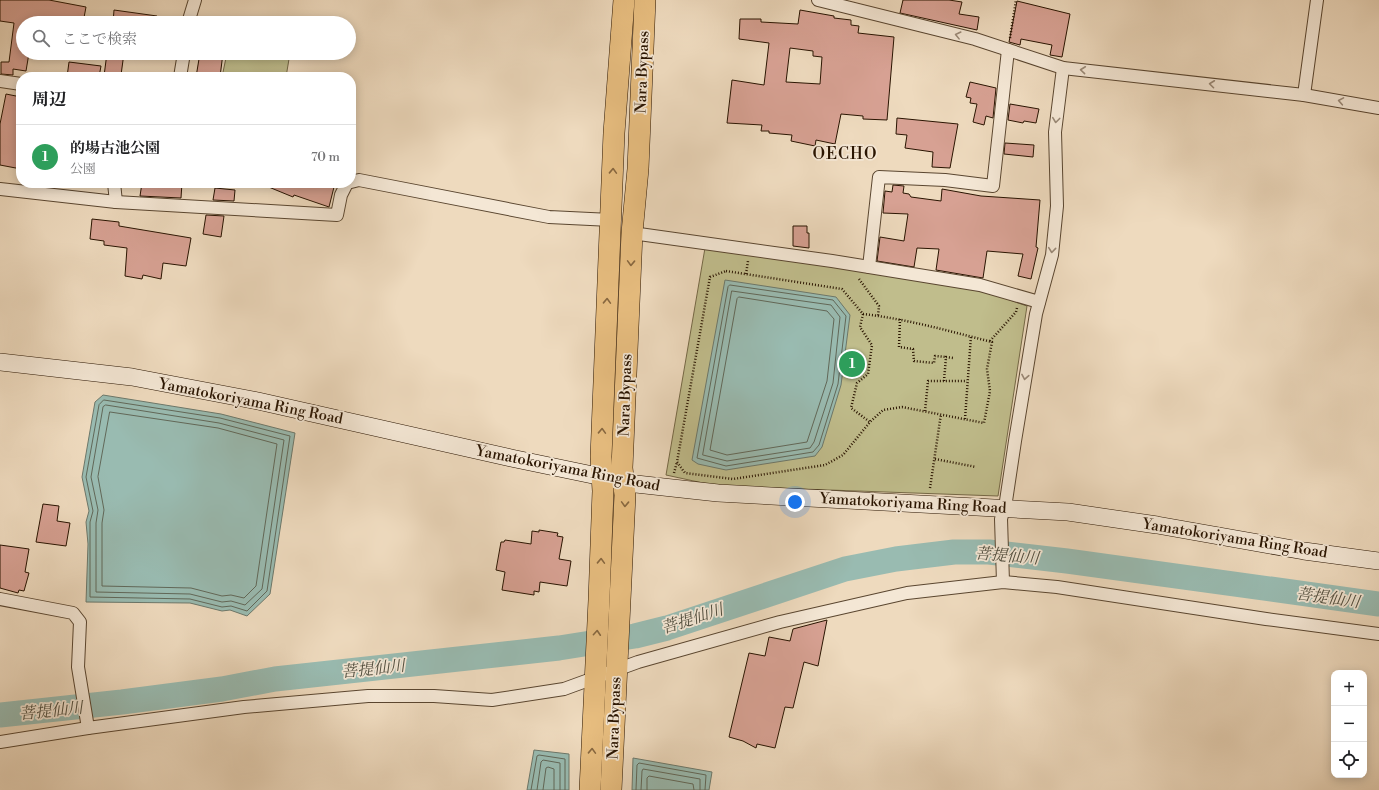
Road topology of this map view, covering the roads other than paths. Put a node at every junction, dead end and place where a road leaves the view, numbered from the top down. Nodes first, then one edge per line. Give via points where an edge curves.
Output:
1 (195, 0) edge
2 (624, 0) edge
3 (645, 0) edge
4 (818, 0) edge
5 (1317, 0) edge
6 (190, 16) edge
7 (1008, 50) junction
8 (183, 60) edge
9 (1062, 68) junction
10 (181, 72) edge
11 (0, 81) edge
12 (16, 83) edge
13 (1304, 95) junction
14 (1379, 108) edge
15 (356, 181) edge
16 (115, 188) edge
17 (344, 188) edge
18 (0, 189) edge
19 (116, 202) junction
20 (611, 220) junction
21 (632, 233) junction
22 (864, 270) junction
23 (1039, 302) junction
24 (0, 362) edge
25 (602, 478) junction
26 (623, 482) junction
27 (1002, 514) junction
28 (1379, 561) edge
29 (1003, 578) junction
30 (0, 599) edge
31 (1379, 634) edge
32 (616, 666) junction
33 (595, 673) junction
34 (87, 725) junction
35 (0, 742) edge
36 (590, 790) edge
37 (611, 790) edge

1 - 6 street
20 -> 2 highway, Nara Bypass via 614,132
3 - 21 highway, Nara Bypass via 638,168
7 -> 4 street via 975,39
5 - 13 street
7 - 9 street
7 - 22 street via 993,186 945,180 879,177
8 - 10 street
13 -> 9 street
9 -> 23 street via 1055,132 1056,206 1052,256
11 - 12 street
14 -> 13 street
15 - 20 street via 549,216
16 - 19 street
17 - 19 street via 337,215
18 - 19 street
25 -> 20 highway, Nara Bypass via 600,457
21 - 22 street
21 -> 26 highway, Nara Bypass
22 - 23 street via 980,285
23 -> 27 street
24 - 25 main road, Yamatokoriyama Ring Road via 132,377 258,401
25 - 26 main road, Yamatokoriyama Ring Road
33 -> 25 highway, Nara Bypass
26 - 27 main road, Yamatokoriyama Ring Road via 718,493
26 -> 32 highway, Nara Bypass via 625,495
27 - 28 main road, Yamatokoriyama Ring Road via 1068,512
27 - 29 street
29 - 31 street
29 - 32 street via 907,593 780,622
30 - 34 street via 73,613 80,622 78,667
32 - 33 street
32 - 37 highway, Nara Bypass
33 - 34 street via 564,689 492,700 434,696 368,696
36 -> 33 highway, Nara Bypass
34 - 35 street

